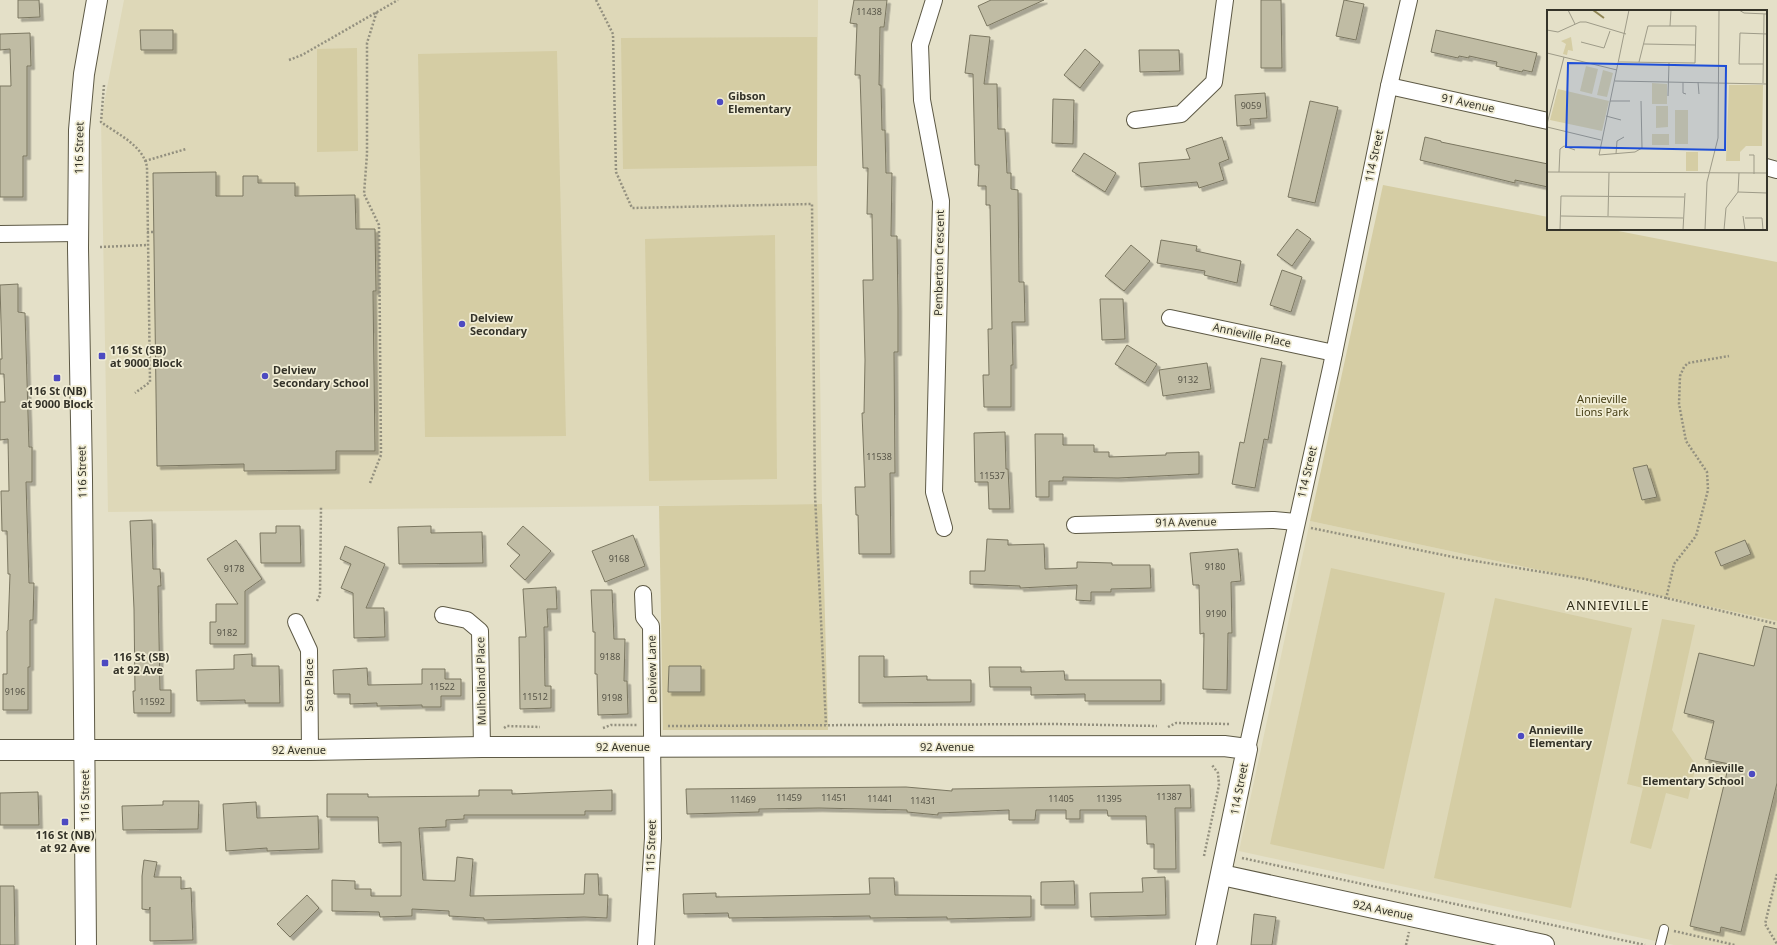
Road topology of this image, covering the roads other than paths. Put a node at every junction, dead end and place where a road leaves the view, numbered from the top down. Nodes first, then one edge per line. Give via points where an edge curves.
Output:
1 (97, 0) edge
2 (934, 0) edge
3 (1224, 0) edge
4 (1409, 0) edge
5 (1389, 86) junction
6 (1135, 120) dead end
7 (1547, 120) edge
8 (1767, 167) edge
9 (1777, 170) edge
10 (78, 233) junction
11 (0, 234) edge
12 (1170, 318) dead end
13 (1334, 353) junction
14 (1076, 525) dead end
15 (1302, 525) junction
16 (944, 528) dead end
17 (643, 594) dead end
18 (443, 615) dead end
19 (296, 622) dead end
20 (482, 747) junction
21 (653, 747) junction
22 (1246, 749) junction
23 (0, 750) edge
24 (85, 750) junction
25 (310, 750) junction
26 (1222, 875) junction
27 (1664, 929) road end
28 (86, 945) edge
29 (646, 945) edge
30 (1206, 945) edge
31 (1544, 945) edge
32 (1660, 945) edge

1 - 10 street, 116 Street via 84,74 80,122
2 - 16 street, Pemberton Crescent via 920,45 922,100 941,201 934,492
3 - 6 street via 1214,82 1181,114
4 - 5 street, 114 Street
5 - 7 street, 91 Avenue
5 - 13 street, 114 Street
8 - 9 street
10 - 11 street
10 - 24 street, 116 Street
12 - 13 street, Annieville Place
13 - 15 street, 114 Street
14 - 15 street, 91A Avenue via 1266,520
15 - 22 street, 114 Street
17 - 21 street, Delview Lane via 644,618 652,626
18 - 20 street, Mulholland Place via 467,620 480,631
19 - 25 street, Sato Place via 309,650
20 - 21 street, 92 Avenue
20 - 25 street, 92 Avenue
21 - 22 street, 92 Avenue via 1224,746
21 - 29 street, 115 Street via 653,838
22 - 26 street, 114 Street
23 - 24 street, 92 Avenue
24 - 25 street, 92 Avenue
24 - 28 street, 116 Street
26 - 30 street, 114 Street
26 - 31 street, 92A Avenue
27 - 32 lane

